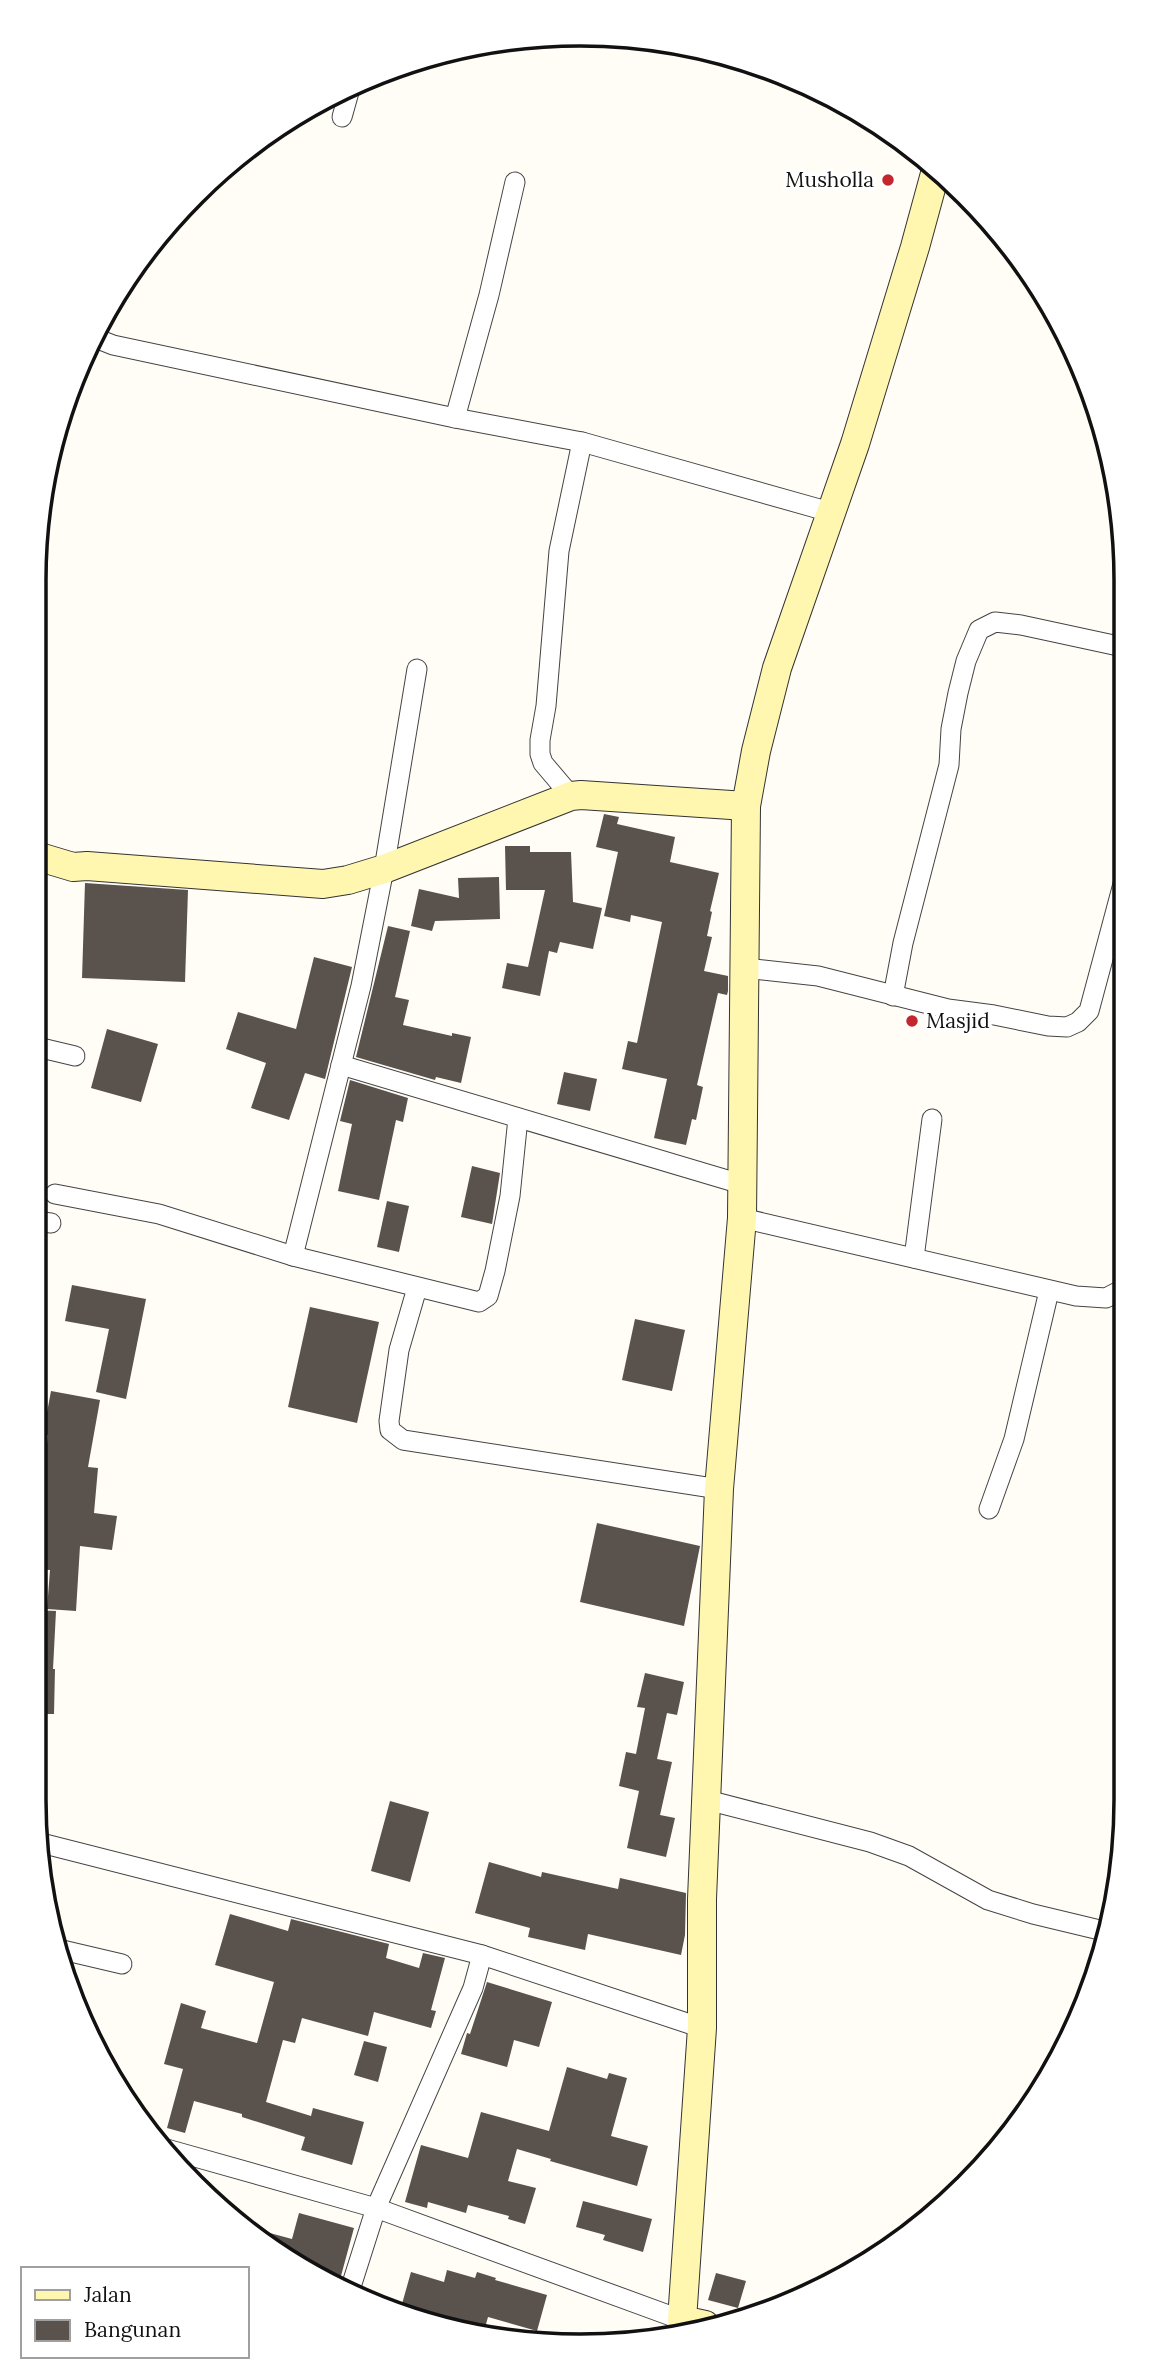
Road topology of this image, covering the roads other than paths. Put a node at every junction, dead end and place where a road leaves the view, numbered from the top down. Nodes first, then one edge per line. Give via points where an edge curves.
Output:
1 (347, 100) edge
2 (342, 117) dead end
3 (933, 179) edge
4 (515, 182) dead end
5 (103, 341) edge
6 (454, 418) junction
7 (582, 442) junction
8 (830, 512) junction
9 (1114, 645) edge
10 (417, 669) dead end
11 (571, 796) junction
12 (746, 806) junction
13 (46, 859) edge
14 (384, 869) junction
15 (1114, 918) edge
16 (745, 968) junction
17 (893, 996) junction
18 (46, 1049) edge
19 (75, 1056) dead end
20 (341, 1065) junction
21 (518, 1118) junction
22 (932, 1119) dead end
23 (741, 1184) junction
24 (55, 1194) dead end
25 (742, 1217) junction
26 (293, 1256) junction
27 (914, 1258) junction
28 (417, 1288) junction
29 (1049, 1291) junction
30 (1114, 1294) edge
31 (719, 1489) junction
32 (989, 1509) dead end
33 (707, 1800) junction
34 (48, 1845) edge
35 (1098, 1929) edge
36 (68, 1951) edge
37 (482, 1955) junction
38 (122, 1964) dead end
39 (702, 2028) junction
40 (180, 2153) edge
41 (376, 2208) junction
42 (352, 2282) edge
43 (692, 2321) edge
44 (694, 2321) edge

1 - 2 street
3 - 8 street via 859,431
4 - 6 street
5 - 6 street
6 - 7 street
7 - 8 street
7 - 11 street via 559,551 547,706 540,740 543,763
8 - 12 street via 777,668
9 - 17 street via 995,622 979,630 965,661 949,765
10 - 14 street
11 - 12 street
11 - 14 street
12 - 16 street
13 - 14 street via 73,867 309,883 335,883
14 - 20 street
15 - 17 street via 1089,1011 1067,1027
16 - 17 street via 818,976
16 - 23 street
18 - 19 street
20 - 21 street
20 - 26 street
21 - 23 street
21 - 28 street via 510,1196 488,1296 479,1302
22 - 27 street
23 - 25 street
24 - 26 street via 159,1214
25 - 27 street
25 - 31 street
26 - 28 street
27 - 29 street
28 - 31 street via 399,1350 389,1421 390,1430 403,1440
29 - 30 street via 1093,1298
29 - 32 street via 1014,1440
31 - 33 street
33 - 35 street via 870,1842 909,1856 988,1900
33 - 39 street
34 - 37 street
36 - 38 street
37 - 39 street
37 - 41 street via 473,1987
39 - 44 street
40 - 41 street
41 - 42 street
41 - 43 street

